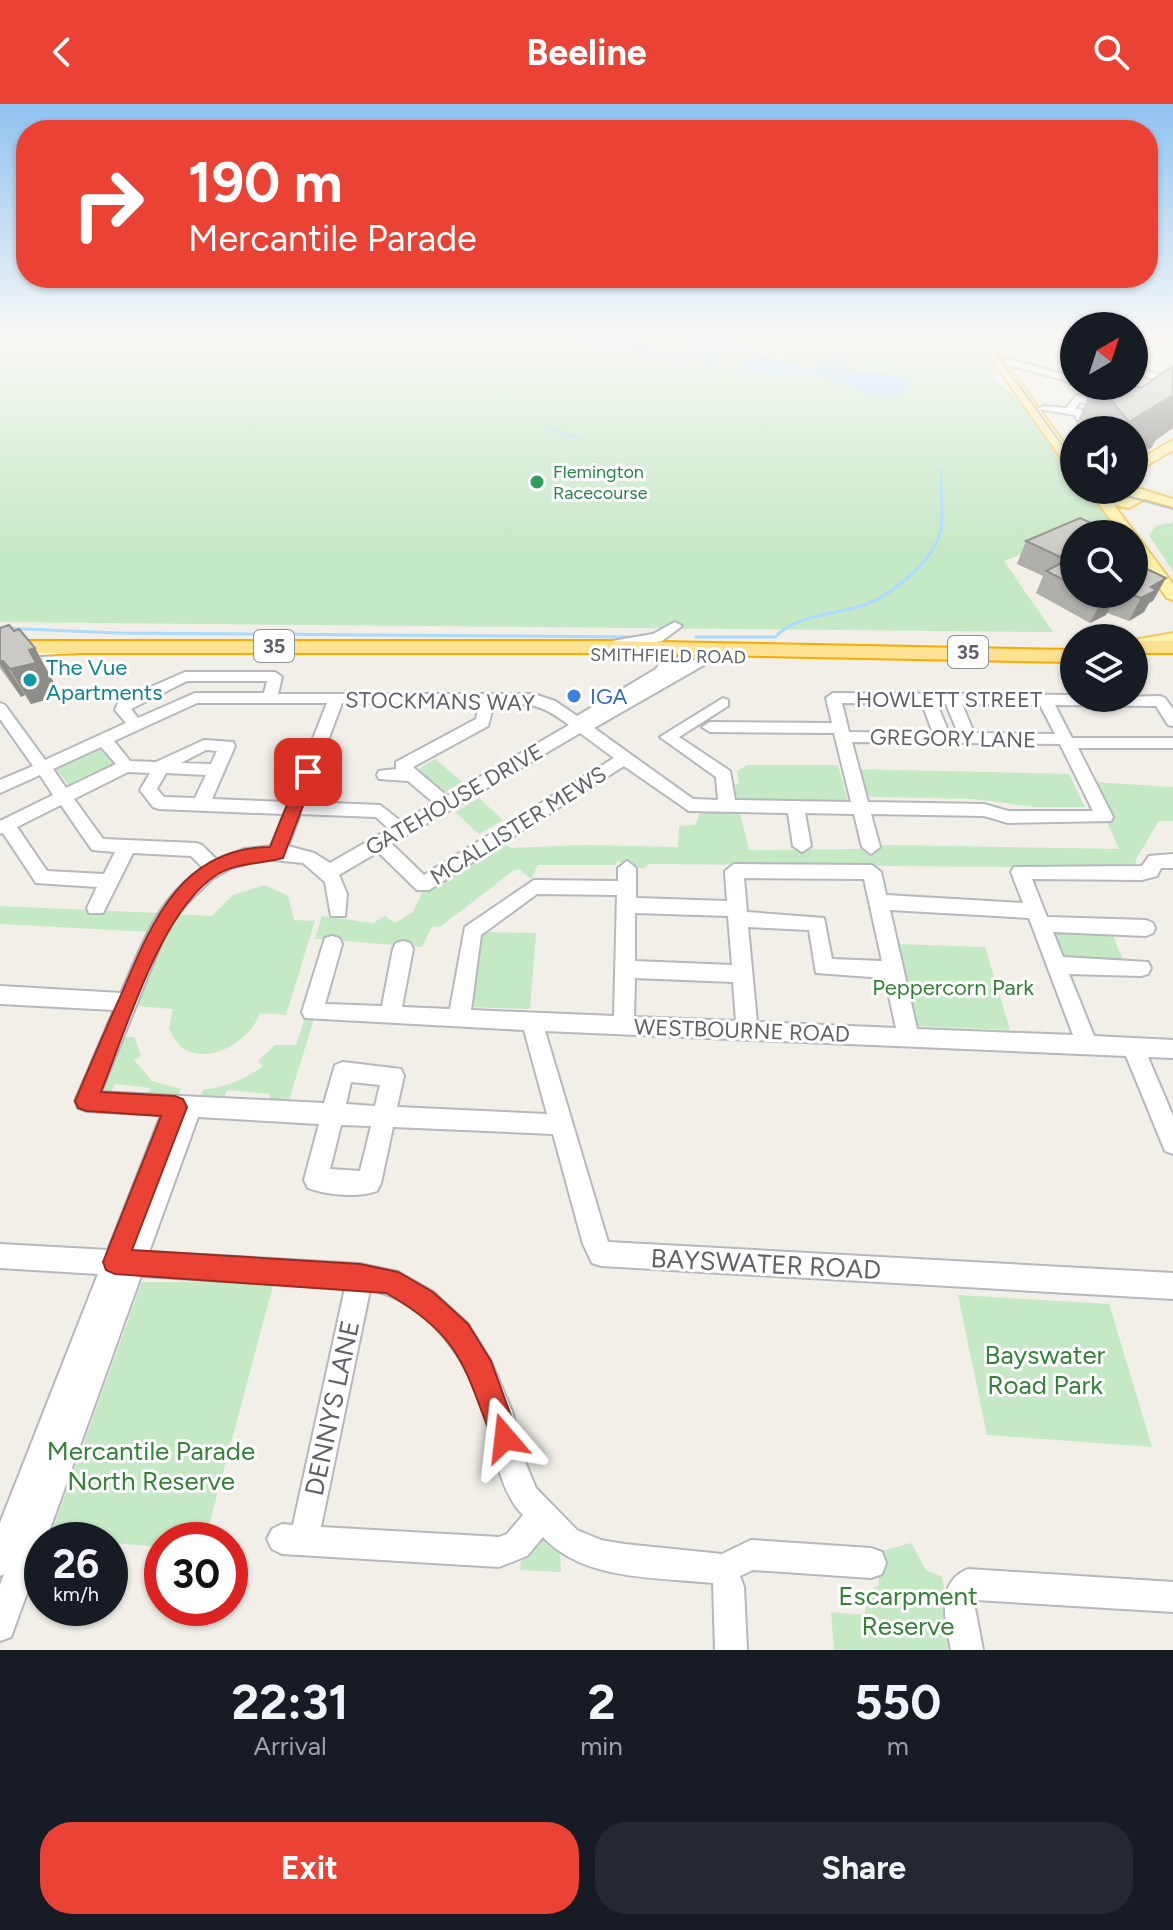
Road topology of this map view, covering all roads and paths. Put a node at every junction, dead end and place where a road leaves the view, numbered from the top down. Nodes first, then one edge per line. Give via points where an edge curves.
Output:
1 (1033, 409) edge
2 (1043, 409) edge
3 (1070, 409) edge
4 (1116, 409) edge
5 (1060, 431) edge
6 (1173, 444) edge
7 (1060, 447) edge
8 (1148, 460) edge
9 (1148, 498) edge
10 (1148, 503) edge
11 (1173, 503) edge
12 (1173, 513) edge
13 (1148, 560) edge
14 (1173, 595) edge
15 (1173, 638) edge
16 (0, 639) edge
17 (1148, 643) edge
18 (104, 645) junction
19 (671, 645) junction
20 (1148, 646) edge
21 (606, 647) junction
22 (1173, 647) edge
23 (441, 648) junction
24 (0, 650) edge
25 (1060, 651) edge
26 (894, 652) junction
27 (1042, 653) junction
28 (1060, 655) edge
29 (1148, 656) edge
30 (1173, 656) edge
31 (270, 698) junction
32 (336, 699) junction
33 (487, 699) junction
34 (928, 699) junction
35 (952, 699) junction
36 (1045, 700) junction
37 (0, 708) edge
38 (721, 714) junction
39 (1173, 721) edge
40 (136, 725) junction
41 (580, 726) junction
42 (841, 732) junction
43 (943, 738) junction
44 (968, 738) junction
45 (104, 740) junction
46 (1066, 741) junction
47 (1173, 743) edge
48 (681, 746) junction
49 (624, 759) junction
50 (126, 766) junction
51 (44, 767) junction
52 (159, 768) junction
53 (217, 770) junction
54 (385, 775) dead end
55 (413, 775) junction
56 (0, 787) edge
57 (65, 797) junction
58 (201, 804) junction
59 (445, 804) junction
60 (727, 806) junction
61 (795, 807) junction
62 (294, 808) junction
63 (861, 808) junction
64 (3, 826) edge
65 (400, 830) junction
66 (379, 842) junction
67 (802, 846) dead end
68 (127, 847) junction
69 (871, 847) dead end
70 (277, 853) junction
71 (1164, 861) edge
72 (214, 868) junction
73 (329, 872) junction
74 (109, 881) junction
75 (627, 887) junction
76 (879, 902) junction
77 (96, 908) dead end
78 (338, 911) dead end
79 (737, 914) junction
80 (1036, 918) junction
81 (1146, 928) dead end
82 (332, 944) dead end
83 (403, 949) dead end
84 (1058, 965) junction
85 (1141, 968) dead end
86 (625, 969) junction
87 (893, 970) junction
88 (742, 974) junction
89 (0, 995) edge
90 (128, 1002) junction
91 (390, 1016) junction
92 (459, 1019) junction
93 (532, 1022) junction
94 (624, 1026) junction
95 (747, 1030) junction
96 (908, 1036) junction
97 (1087, 1044) junction
98 (1133, 1047) junction
99 (1173, 1049) edge
100 (183, 1107) junction
101 (332, 1115) junction
102 (384, 1117) junction
103 (560, 1121) junction
104 (1173, 1143) edge
105 (0, 1256) edge
106 (124, 1262) junction
107 (360, 1276) junction
108 (1173, 1286) edge
109 (541, 1515) junction
110 (0, 1561) edge
111 (871, 1563) dead end
112 (723, 1569) junction
113 (1173, 1597) edge
114 (0, 1626) edge
115 (731, 1650) edge
116 (967, 1650) edge

1 - 7 main road
2 - 5 main road
3 - 4 street via 1084,420 1098,422 1101,414
6 - 8 main road
9 - 11 main road
10 - 12 main road
13 - 14 main road
15 - 17 main road
16 - 18 highway, SMITHFIELD ROAD / 35
18 - 23 highway, SMITHFIELD ROAD / 35
18 - 24 highway, SMITHFIELD ROAD / 35
19 - 21 highway, SMITHFIELD ROAD / 35
19 - 21 street via 657,638
19 - 23 highway, SMITHFIELD ROAD / 35
19 - 26 highway, SMITHFIELD ROAD / 35
19 - 26 highway, SMITHFIELD ROAD / 35 via 711,657
19 - 41 street, GATEHOUSE DRIVE via 661,671 591,724
20 - 22 highway
21 - 23 highway, SMITHFIELD ROAD / 35
25 - 27 highway, SMITHFIELD ROAD / 35
26 - 27 highway, SMITHFIELD ROAD / 35
27 - 28 highway, SMITHFIELD ROAD / 35
29 - 30 highway
31 - 32 street, STOCKMANS WAY
31 - 40 street, STOCKMANS WAY via 195,698
31 - 40 street via 275,677 185,676 124,704
32 - 33 street, STOCKMANS WAY
32 - 62 street
33 - 41 street, STOCKMANS WAY via 543,701
33 - 55 street via 483,722 402,766
34 - 35 street, HOWLETT STREET
34 - 42 street, HOWLETT STREET via 833,698
34 - 43 street
35 - 36 street, HOWLETT STREET
35 - 44 street
36 - 39 street, HOWLETT STREET via 1160,701
36 - 46 street
37 - 51 street
38 - 42 street, GREGORY LANE
38 - 48 street
38 - 48 street via 668,737
40 - 45 street, STOCKMANS WAY
41 - 49 street, STOCKMANS WAY
41 - 59 street, GATEHOUSE DRIVE
42 - 43 street, GREGORY LANE
42 - 63 street
43 - 44 street, GREGORY LANE
44 - 46 street, GREGORY LANE
45 - 50 street
45 - 51 street, STOCKMANS WAY
46 - 47 street, GREGORY LANE
46 - 63 street, STOCKMANS WAY via 1105,817
48 - 60 street via 724,775
49 - 60 street, STOCKMANS WAY via 685,804
49 - 66 street, MCALLISTER MEWS via 423,885 410,886
50 - 52 street
50 - 57 street
51 - 56 street, STOCKMANS WAY
51 - 57 street
52 - 53 street
52 - 53 street via 204,745 227,746
52 - 58 street via 148,790 159,803
53 - 58 street
54 - 55 street
55 - 59 street
57 - 64 street
57 - 68 street via 98,845
58 - 62 street
59 - 65 street, GATEHOUSE DRIVE
60 - 61 street, STOCKMANS WAY
61 - 63 street, STOCKMANS WAY
61 - 67 street
62 - 65 street via 380,811
62 - 70 street
63 - 69 street
64 - 74 street via 42,878
65 - 66 street, GATEHOUSE DRIVE
66 - 73 street, GATEHOUSE DRIVE
68 - 72 street via 196,850
68 - 74 street
70 - 72 street
70 - 73 street via 307,858
71 - 80 street via 1146,873 1020,872
72 - 90 street via 162,921
73 - 78 street via 340,896
74 - 77 street
75 - 79 street
75 - 86 street
75 - 92 street via 534,887 478,926 472,932
76 - 79 street via 872,872 734,871
76 - 80 street
76 - 87 street
79 - 87 street via 817,923 823,967
79 - 88 street
80 - 81 street
80 - 84 street
82 - 91 street, WESTBOURNE ROAD via 312,1012
83 - 91 street
84 - 85 street
84 - 97 street
86 - 88 street
86 - 94 street
87 - 96 street
88 - 95 street
89 - 90 street
90 - 100 street via 86,1101
91 - 92 street, WESTBOURNE ROAD
92 - 93 street, WESTBOURNE ROAD
93 - 94 street, WESTBOURNE ROAD
93 - 103 street, BAYSWATER ROAD
94 - 95 street, WESTBOURNE ROAD
95 - 96 street, WESTBOURNE ROAD
96 - 97 street, WESTBOURNE ROAD
97 - 98 street, WESTBOURNE ROAD
98 - 99 street, WESTBOURNE ROAD
98 - 104 street
100 - 101 street
100 - 106 street
101 - 102 street
101 - 102 street via 343,1072 393,1076
101 - 102 street via 316,1180 369,1183
102 - 103 street via 547,1125
103 - 108 street, BAYSWATER ROAD via 595,1246 603,1254
105 - 106 street
106 - 107 street
106 - 110 street
106 - 114 street
107 - 109 street via 389,1281 424,1301 459,1333 482,1371 526,1498
107 - 109 street, DENNYS LANE via 293,1540 499,1552 517,1546
109 - 112 street via 567,1541 601,1555
111 - 112 street via 751,1555
112 - 115 street via 729,1587
113 - 116 street via 970,1584 960,1592 959,1608

